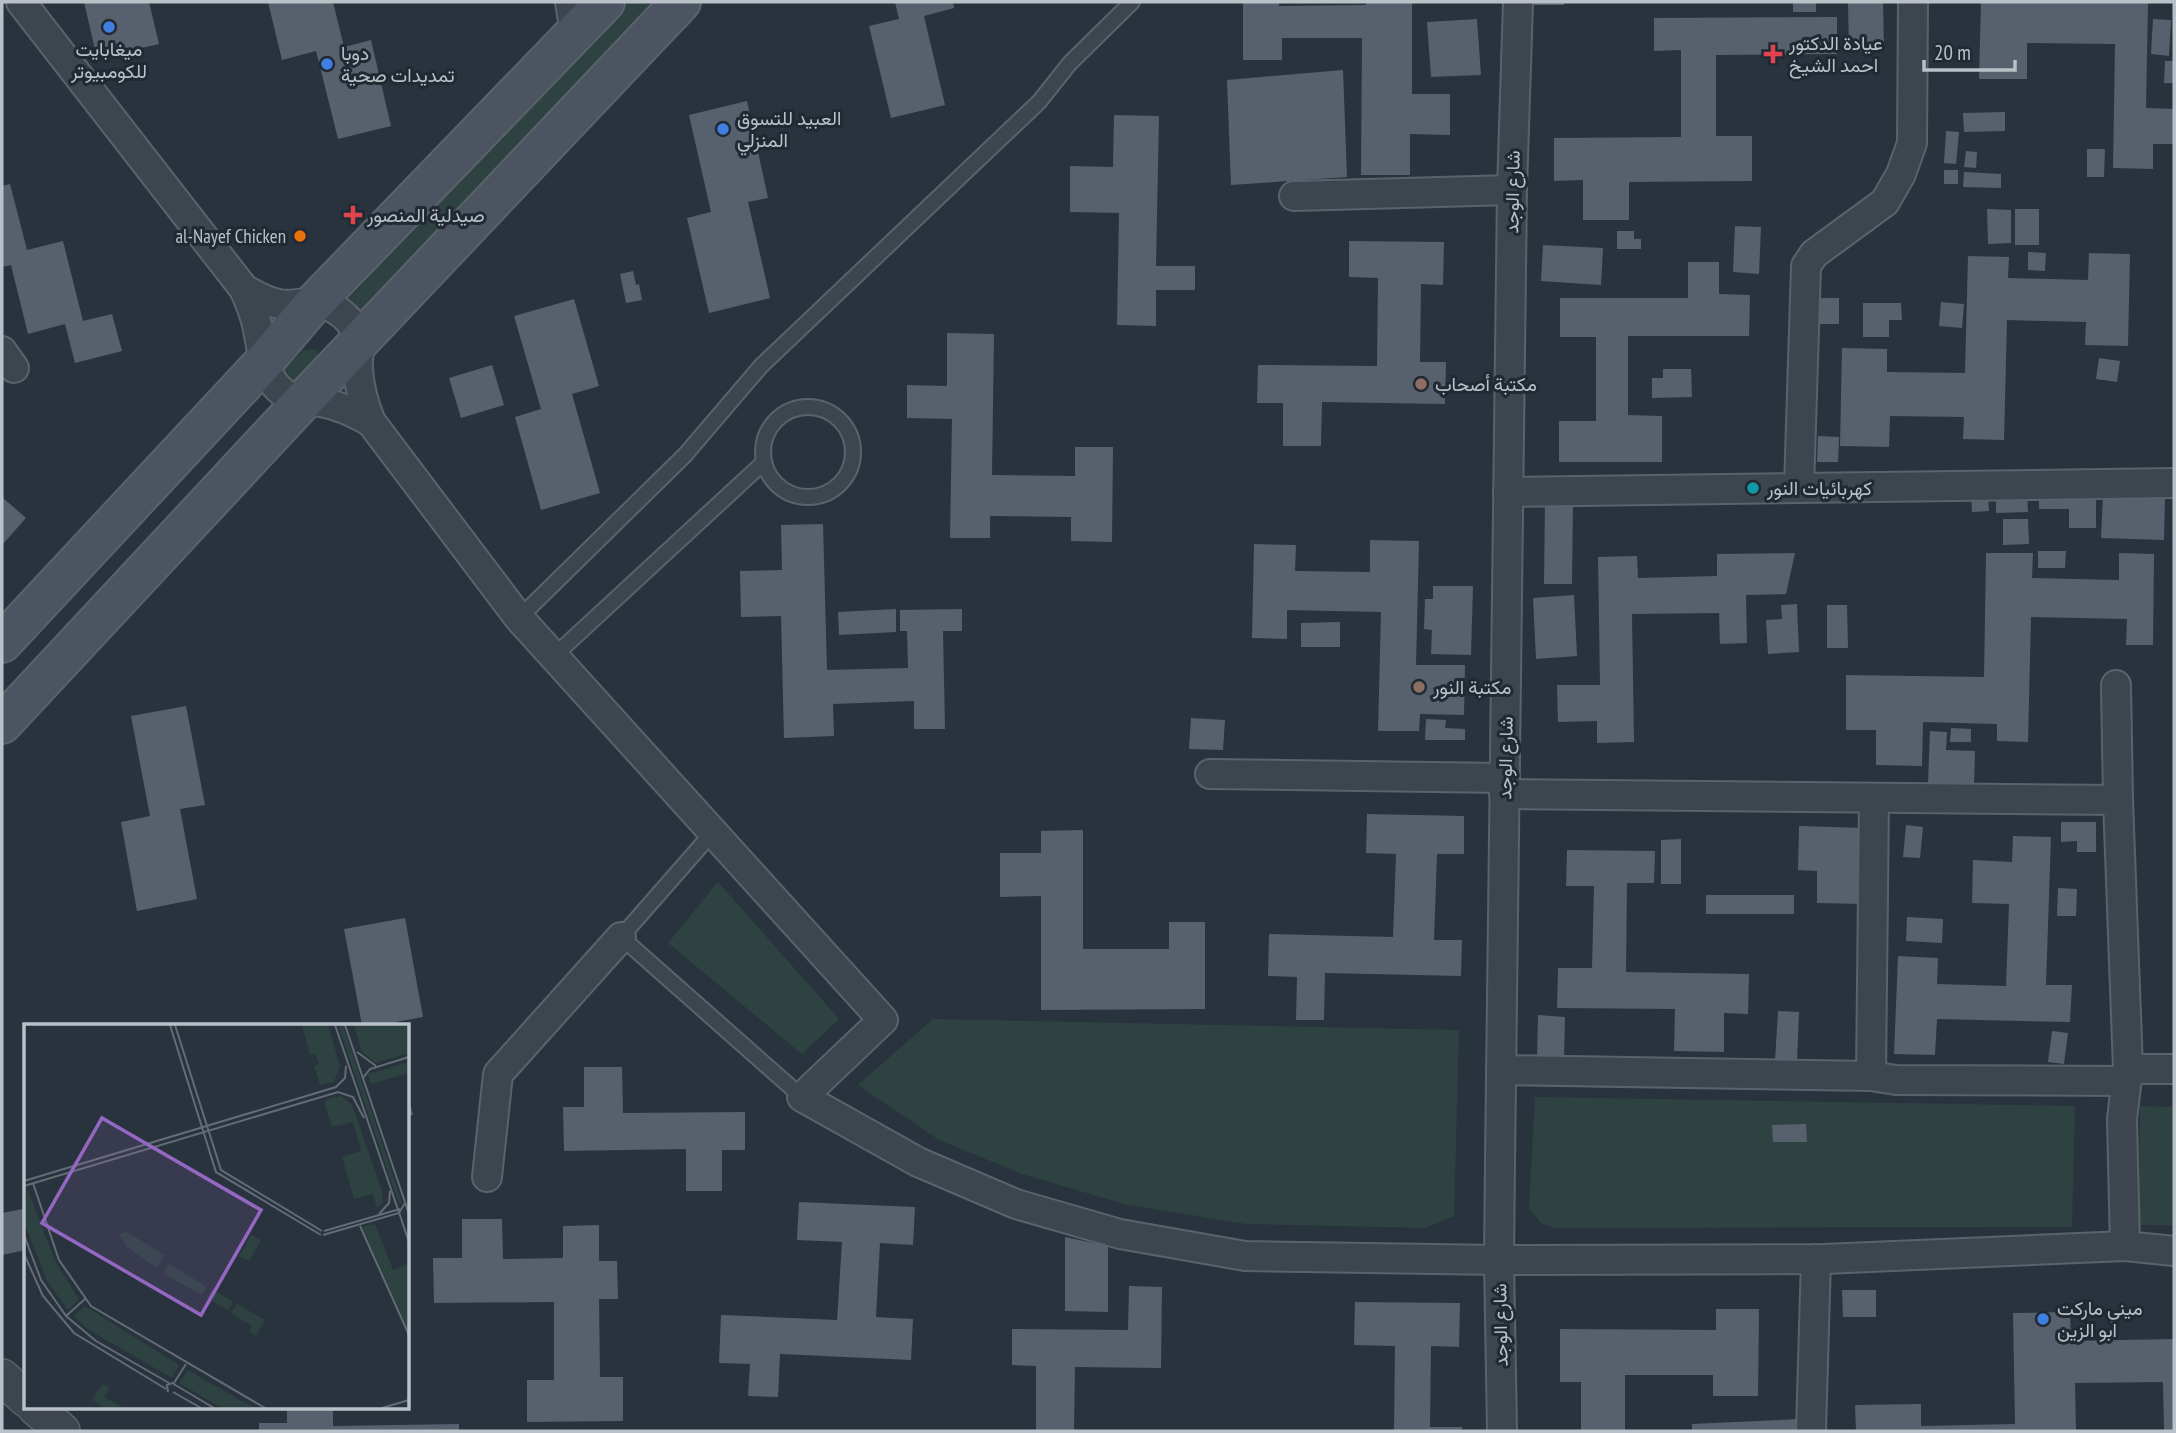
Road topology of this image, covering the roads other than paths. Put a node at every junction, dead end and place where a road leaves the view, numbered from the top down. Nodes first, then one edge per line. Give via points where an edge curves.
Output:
1 (21, 2) edge
2 (605, 2) edge
3 (681, 2) edge
4 (1132, 2) edge
5 (1518, 2) edge
6 (1913, 2) edge
7 (572, 18) edge
8 (1512, 190) junction
9 (1294, 196) dead end
10 (244, 289) junction
11 (315, 302) junction
12 (359, 342) junction
13 (263, 363) junction
14 (302, 402) junction
15 (371, 422) junction
16 (763, 463) junction
17 (2174, 483) edge
18 (1799, 488) junction
19 (1508, 492) junction
20 (519, 618) junction
21 (2, 643) edge
22 (554, 656) junction
23 (2116, 685) dead end
24 (2, 724) edge
25 (1210, 774) dead end
26 (1505, 786) junction
27 (1874, 798) junction
28 (2118, 800) junction
29 (713, 832) junction
30 (621, 937) junction
31 (2174, 1069) edge
32 (1501, 1070) junction
33 (2127, 1075) junction
34 (1871, 1076) junction
35 (802, 1097) junction
36 (487, 1177) dead end
37 (2125, 1246) junction
38 (2174, 1251) edge
39 (1816, 1259) junction
40 (1499, 1260) junction
41 (2, 1377) edge
42 (24, 1397) edge
43 (36, 1408) edge
44 (62, 1431) edge
45 (1502, 1431) edge
46 (1811, 1431) edge

1 - 10 street
2 - 7 main road
3 - 12 main road
4 - 20 lane via 1070,63 1039,102 761,366 685,455
5 - 8 street, شارع الوجد
6 - 18 street via 1912,143 1901,174 1885,202 1814,254 1805,266
7 - 11 main road
8 - 9 street
8 - 19 street, شارع الوجد
10 - 11 street via 278,304
10 - 13 street
11 - 12 street via 339,311
11 - 13 main road
12 - 14 main road
12 - 15 street via 361,394
13 - 14 street via 278,387
13 - 21 main road
14 - 15 street via 334,405
14 - 24 main road
15 - 20 street
16 - 16 lane via 766,434 785,413 813,407 828,411 849,431 853,462 837,488 823,495 793,496 779,489
16 - 22 lane
17 - 18 street
18 - 19 street
19 - 26 street, شارع الوجد
20 - 22 street
22 - 29 street
23 - 28 street
25 - 26 street
26 - 27 street
26 - 32 street, شارع الوجد
27 - 28 street
27 - 34 street
28 - 33 street
29 - 30 lane
29 - 35 street via 883,1020
30 - 35 lane
30 - 36 street via 498,1074
31 - 33 street
32 - 34 street
32 - 40 street, شارع الوجد
33 - 34 street via 1896,1080
33 - 37 street via 2122,1119
35 - 40 street via 918,1162 1004,1199 1120,1234 1245,1256
37 - 38 street
37 - 39 street
39 - 40 street
39 - 46 street
40 - 45 street, شارع الوجد
41 - 42 street
43 - 44 street

